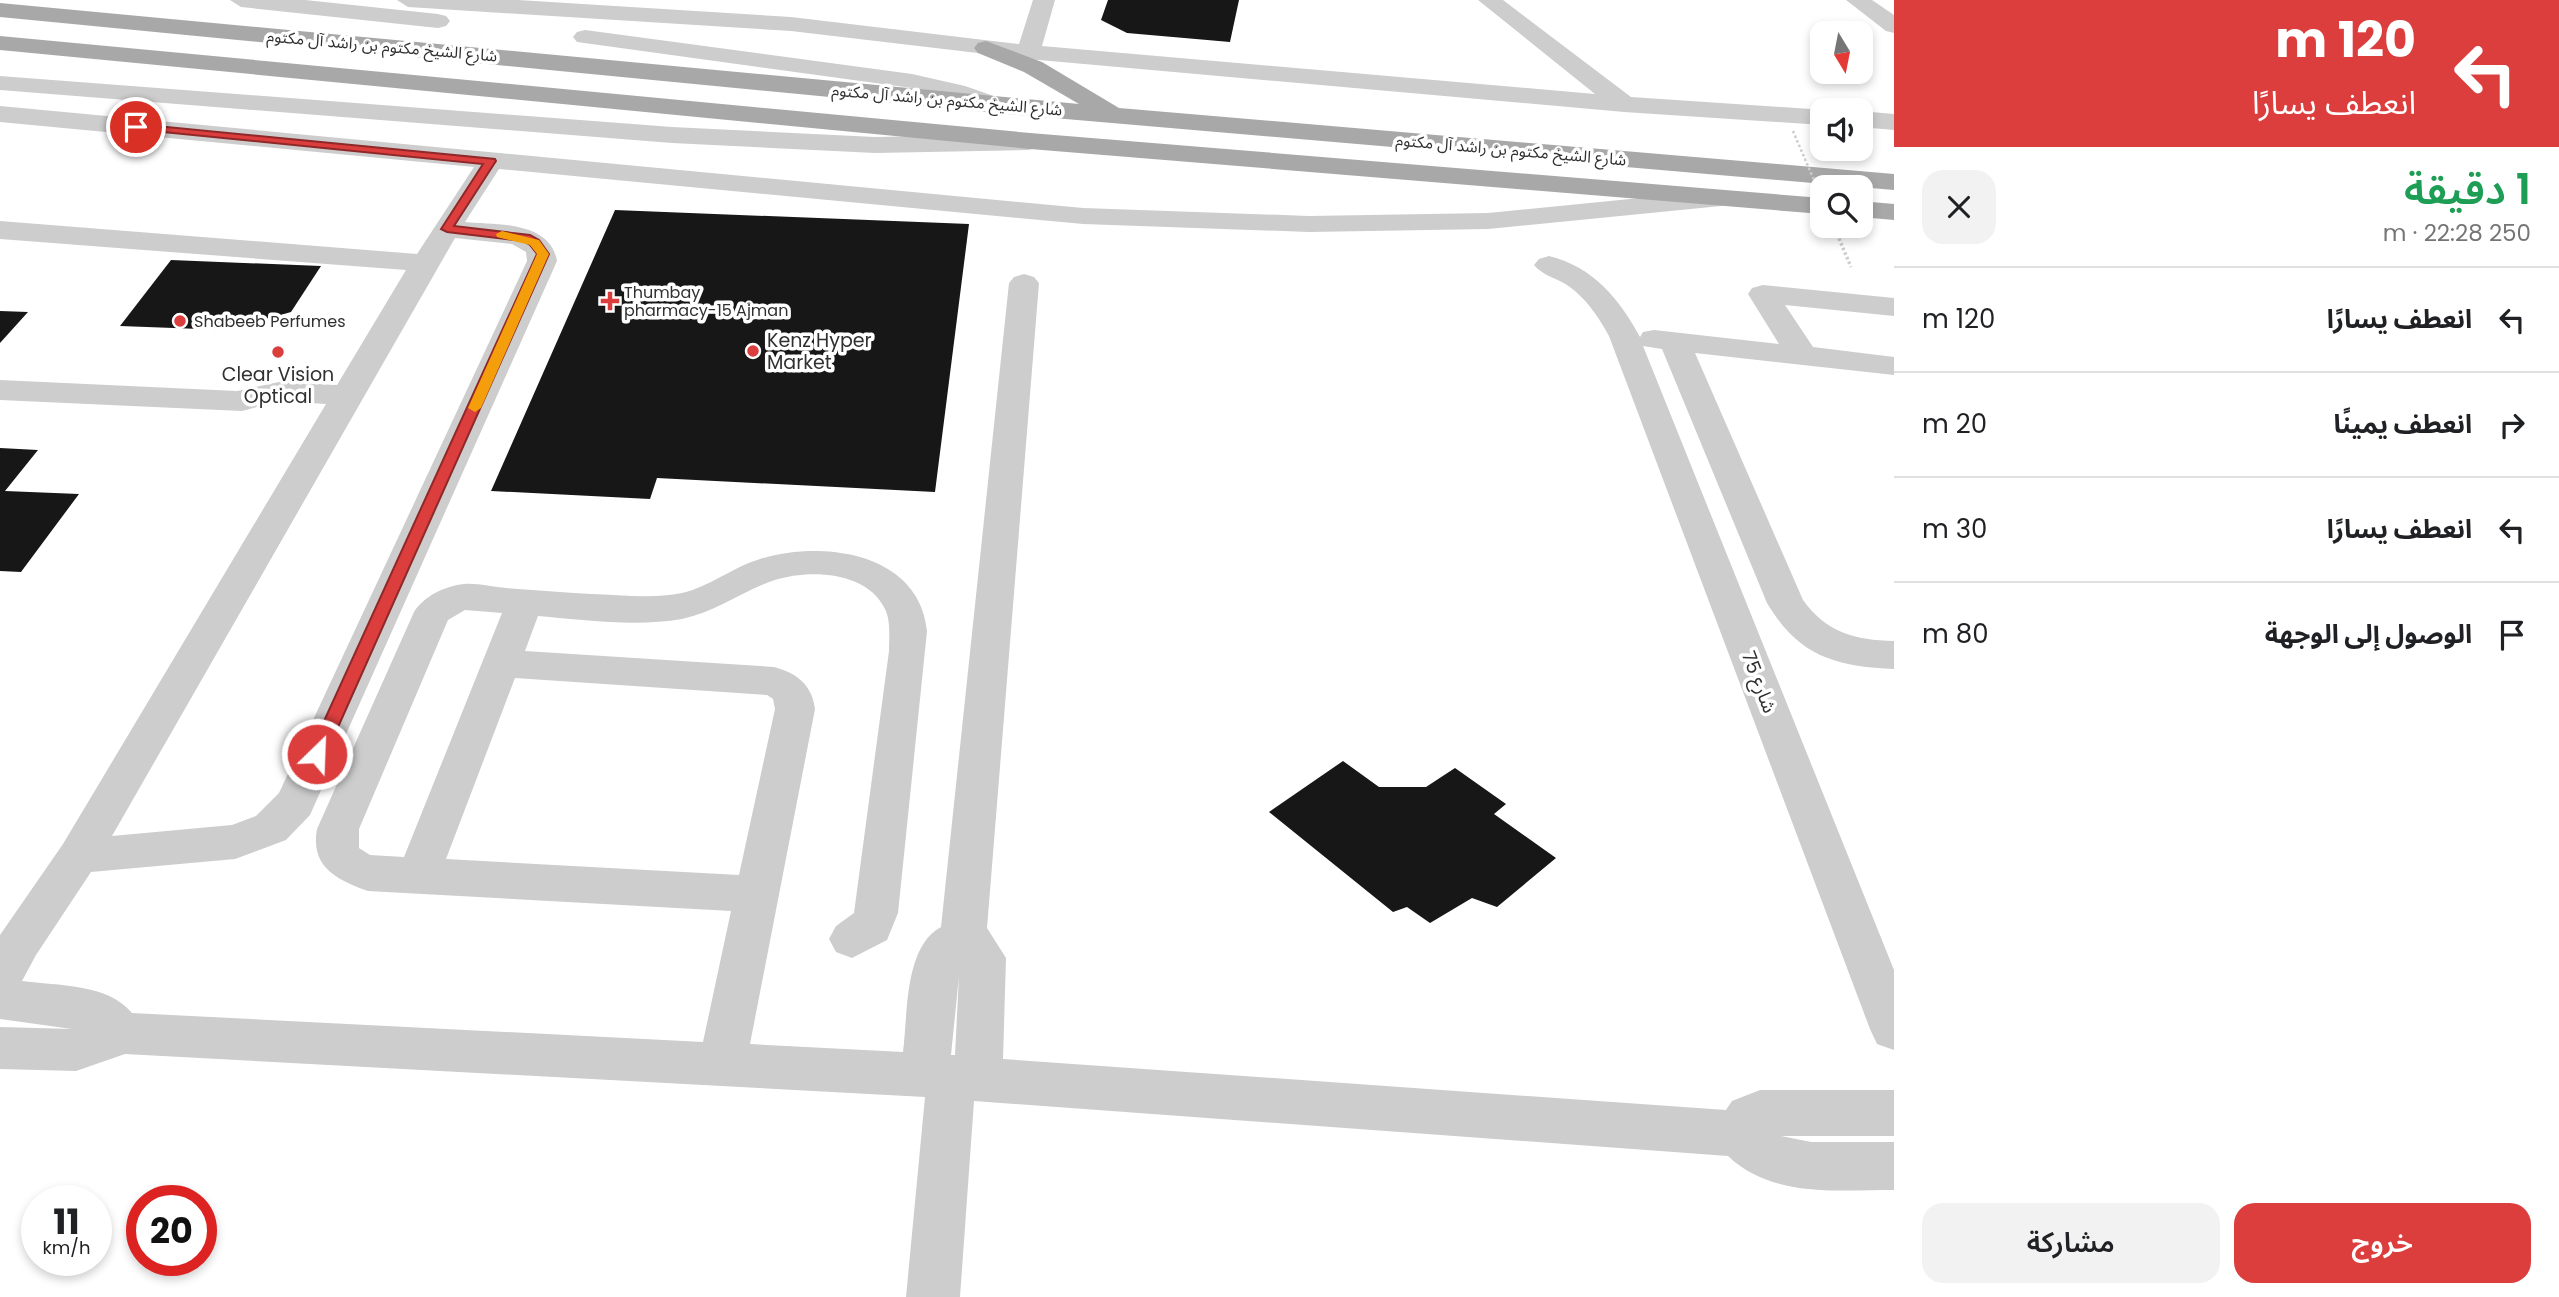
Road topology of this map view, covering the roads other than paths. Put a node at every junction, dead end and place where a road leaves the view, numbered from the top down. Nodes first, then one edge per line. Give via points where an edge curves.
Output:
1 (241, 0) edge
2 (408, 0) edge
3 (1044, 0) edge
4 (1489, 0) edge
5 (1857, 0) edge
6 (0, 10) edge
7 (1894, 26) edge
8 (535, 32) dead end
9 (562, 35) dead end
10 (0, 43) edge
11 (986, 48) junction
12 (1028, 52) junction
13 (0, 83) edge
14 (1624, 104) junction
15 (996, 105) junction
16 (0, 114) edge
17 (1116, 116) junction
18 (1810, 116) edge
19 (1873, 121) edge
20 (1894, 122) edge
21 (1030, 141) junction
22 (491, 161) junction
23 (1894, 182) edge
24 (1721, 198) junction
25 (1810, 205) edge
26 (1873, 210) edge
27 (1894, 212) edge
28 (447, 229) junction
29 (0, 230) edge
30 (425, 263) junction
31 (1549, 265) dead end
32 (1024, 283) dead end
33 (1894, 307) edge
34 (1624, 336) junction
35 (1674, 340) junction
36 (1802, 355) junction
37 (1894, 366) edge
38 (0, 390) edge
39 (340, 407) junction
40 (525, 601) junction
41 (1894, 654) edge
42 (501, 663) junction
43 (78, 856) junction
44 (418, 876) junction
45 (756, 894) junction
46 (852, 939) dead end
47 (0, 979) edge
48 (0, 999) edge
49 (1894, 1029) edge
50 (120, 1033) junction
51 (0, 1048) edge
52 (722, 1064) junction
53 (951, 1078) junction
54 (1894, 1113) edge
55 (1739, 1134) junction
56 (1894, 1166) edge
57 (933, 1297) edge

1 - 8 street
2 - 11 street via 791,24
3 - 12 street
4 - 14 street
5 - 7 street
6 - 15 main road, شارع الشيخ مكتوم بن راشد آل مكتوم
9 - 15 street via 912,81
10 - 21 main road, شارع الشيخ مكتوم بن راشد آل مكتوم
11 - 12 street
11 - 17 main road via 1044,72
12 - 14 street
13 - 21 street via 672,135 875,145
14 - 18 street
15 - 17 main road, شارع الشيخ مكتوم بن راشد آل مكتوم
16 - 22 street
17 - 23 main road, شارع الشيخ مكتوم بن راشد آل مكتوم
19 - 20 street
21 - 24 main road, شارع الشيخ مكتوم بن راشد آل مكتوم
22 - 24 street via 1026,213 1201,221 1488,221
22 - 28 street
24 - 25 main road, شارع الشيخ مكتوم بن راشد آل مكتوم
26 - 27 main road
28 - 30 street
28 - 43 street via 525,238 540,248 542,261 295,803 271,828 235,842
29 - 30 street
30 - 39 street
31 - 34 street, شارع 75 via 1590,286
32 - 53 street via 963,937 983,958
33 - 36 street via 1763,294
34 - 35 street
34 - 49 street, شارع 75
35 - 36 street
35 - 41 street via 1797,621 1818,639 1846,653
36 - 37 street
38 - 39 street via 242,401 253,412
39 - 43 street
40 - 42 street
40 - 44 street via 464,597 433,612 338,829 335,844 339,858 351,868
40 - 46 street via 677,607 720,593 755,573 796,563 837,564 873,577 899,599 906,613 908,651 876,913 871,927
42 - 44 street
42 - 45 street via 758,679 787,687 795,709
43 - 47 street
44 - 45 street
45 - 52 street
48 - 50 street via 94,1011 106,1016
50 - 51 street via 76,1052
50 - 52 street
52 - 53 street
53 - 55 street
53 - 57 street
54 - 55 street via 1760,1113 1750,1117
55 - 56 street via 1776,1161

